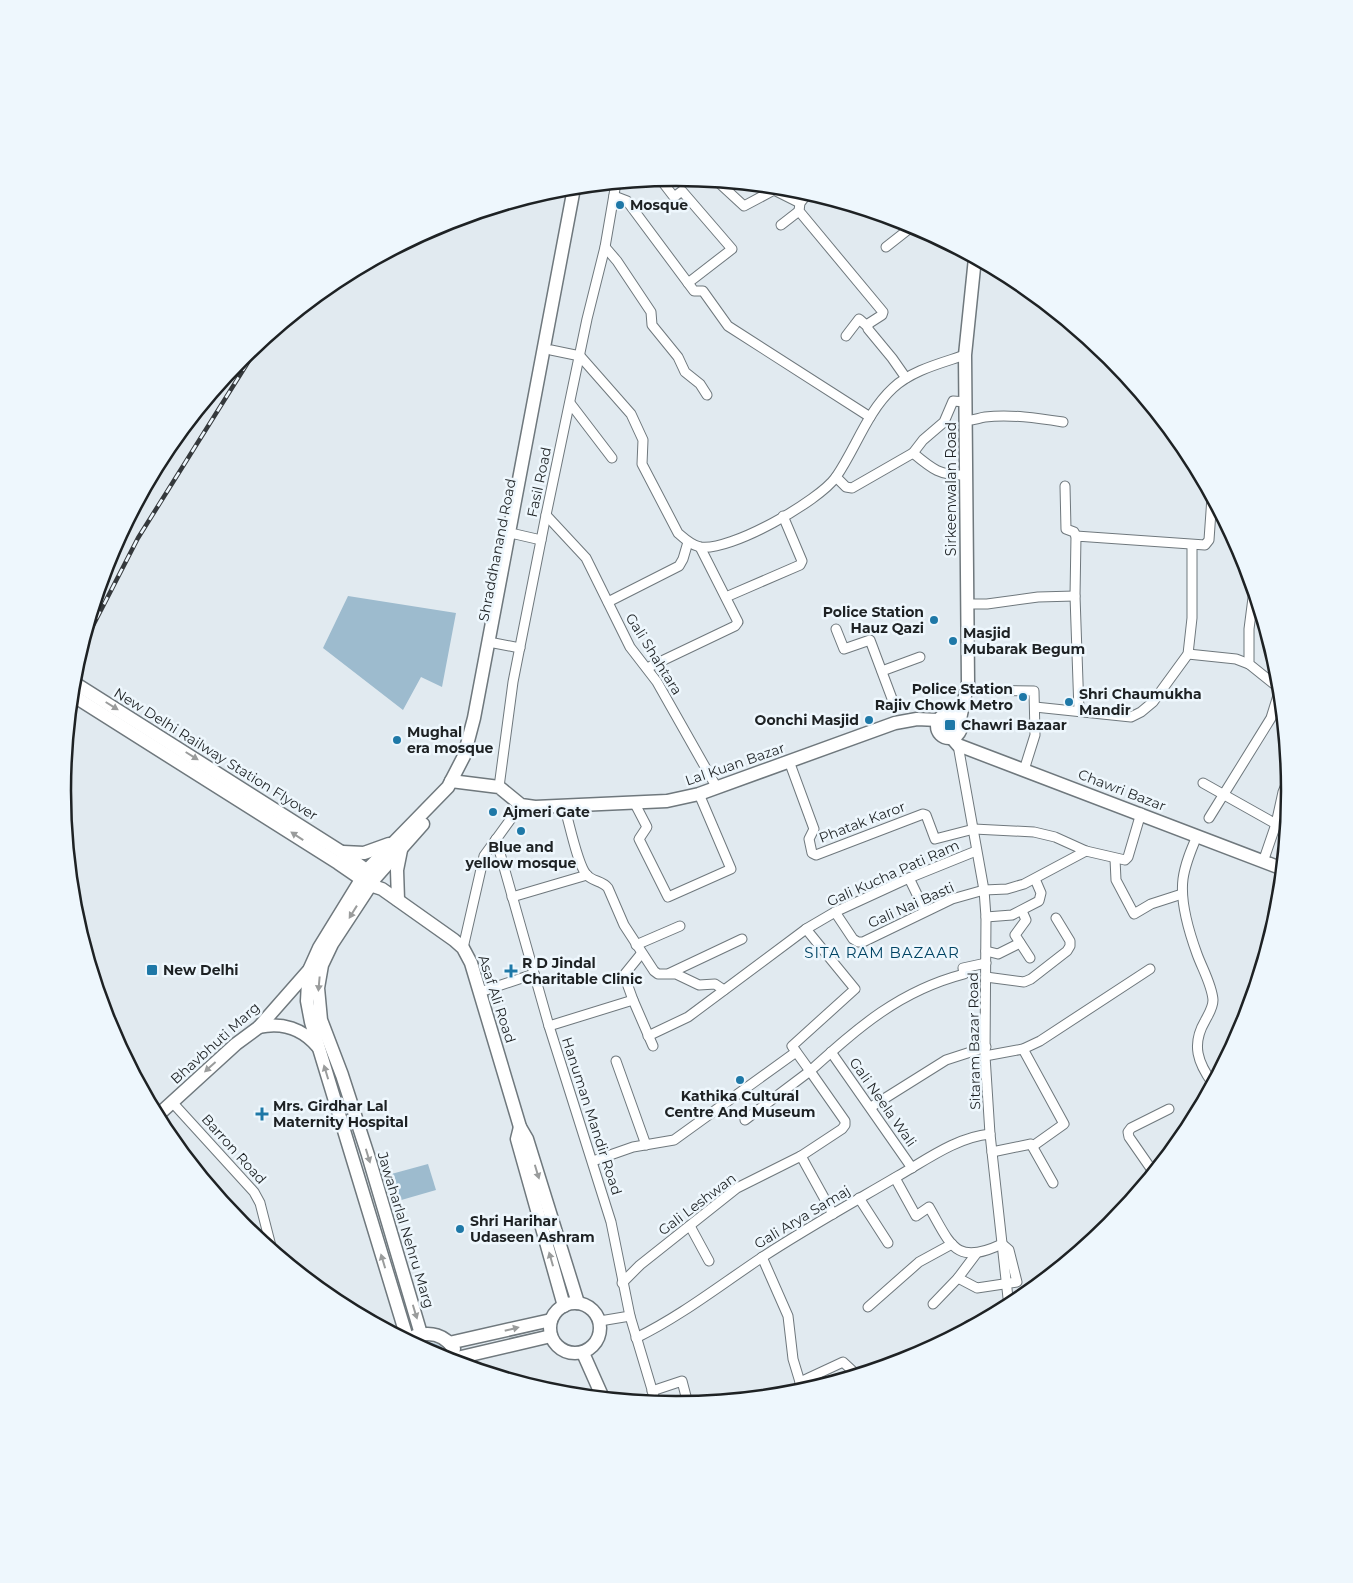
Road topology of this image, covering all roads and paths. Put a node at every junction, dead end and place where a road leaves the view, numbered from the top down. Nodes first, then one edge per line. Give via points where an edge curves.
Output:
1 (666, 187) edge
2 (725, 189) edge
3 (615, 190) edge
4 (768, 193) edge
5 (582, 194) edge
6 (573, 195) edge
7 (614, 196) junction
8 (783, 196) edge
9 (804, 200) edge
10 (800, 207) junction
11 (781, 225) dead end
12 (906, 231) edge
13 (605, 247) junction
14 (886, 247) dead end
15 (974, 265) edge
16 (688, 283) junction
17 (867, 326) junction
18 (846, 336) dead end
19 (551, 350) junction
20 (965, 355) junction
21 (580, 356) junction
22 (906, 378) junction
23 (707, 395) dead end
24 (966, 402) junction
25 (570, 403) junction
26 (870, 417) junction
27 (966, 420) junction
28 (1063, 422) dead end
29 (913, 453) junction
30 (612, 458) dead end
31 (966, 475) junction
32 (836, 477) junction
33 (1065, 486) dead end
34 (1211, 508) edge
35 (546, 514) junction
36 (782, 516) junction
37 (515, 534) junction
38 (1076, 536) junction
39 (541, 540) junction
40 (688, 542) junction
41 (1192, 545) junction
42 (700, 547) junction
43 (1075, 596) junction
44 (726, 598) junction
45 (608, 602) junction
46 (967, 604) junction
47 (1252, 604) edge
48 (836, 629) dead end
49 (494, 643) junction
50 (520, 648) junction
51 (1188, 654) junction
52 (920, 657) dead end
53 (1249, 664) junction
54 (647, 668) junction
55 (882, 671) junction
56 (1272, 682) edge
57 (80, 687) edge
58 (968, 690) junction
59 (78, 698) edge
60 (894, 704) tunnel mouth
61 (1275, 704) edge
62 (1036, 707) junction
63 (1079, 711) junction
64 (960, 719) junction
65 (938, 720) junction
66 (149, 735) junction
67 (955, 742) junction
68 (789, 761) junction
69 (1024, 770) junction
70 (454, 782) junction
71 (1203, 783) dead end
72 (498, 787) junction
73 (717, 788) junction
74 (699, 794) junction
75 (1223, 794) junction
76 (1282, 798) edge
77 (634, 802) junction
78 (521, 804) junction
79 (564, 806) junction
80 (1141, 813) junction
81 (1209, 818) dead end
82 (1276, 824) junction
83 (974, 829) junction
84 (1196, 836) junction
85 (496, 839) junction
86 (400, 843) junction
87 (976, 851) junction
88 (1086, 851) junction
89 (341, 858) junction
90 (1115, 859) junction
91 (1263, 862) junction
92 (1277, 867) edge
93 (587, 875) junction
94 (909, 878) junction
95 (1034, 879) junction
96 (371, 880) junction
97 (984, 890) junction
98 (1182, 894) junction
99 (512, 897) junction
100 (398, 900) junction
101 (346, 901) junction
102 (925, 911) junction
103 (1022, 911) junction
104 (835, 912) junction
105 (986, 918) junction
106 (1056, 918) dead end
107 (680, 926) dead end
108 (806, 929) junction
109 (742, 938) dead end
110 (1020, 943) junction
111 (636, 945) junction
112 (463, 948) junction
113 (986, 951) junction
114 (642, 954) junction
115 (1030, 958) dead end
116 (986, 963) junction
117 (310, 968) junction
118 (1150, 969) dead end
119 (670, 973) junction
120 (534, 974) junction
121 (986, 977) junction
122 (724, 990) junction
123 (480, 992) junction
124 (633, 1000) junction
125 (549, 1026) junction
126 (259, 1027) junction
127 (648, 1036) junction
128 (653, 1046) dead end
129 (319, 1049) junction
130 (794, 1049) junction
131 (1023, 1049) junction
132 (831, 1052) junction
133 (986, 1052) junction
134 (616, 1061) dead end
135 (810, 1071) junction
136 (1209, 1078) edge
137 (172, 1102) junction
138 (872, 1107) junction
139 (1169, 1108) dead end
140 (162, 1111) edge
141 (745, 1120) dead end
142 (520, 1127) junction
143 (990, 1134) junction
144 (646, 1145) junction
145 (1033, 1146) junction
146 (992, 1152) junction
147 (801, 1156) junction
148 (593, 1161) junction
149 (912, 1168) junction
150 (1151, 1168) edge
151 (895, 1178) junction
152 (1053, 1183) dead end
153 (859, 1198) junction
154 (833, 1214) junction
155 (690, 1226) junction
156 (269, 1239) edge
157 (888, 1244) dead end
158 (952, 1244) junction
159 (1002, 1244) junction
160 (976, 1254) junction
161 (762, 1257) junction
162 (709, 1261) dead end
163 (958, 1278) junction
164 (622, 1283) junction
165 (1007, 1283) junction
166 (1008, 1298) edge
167 (578, 1303) junction
168 (933, 1304) dead end
169 (564, 1306) junction
170 (868, 1307) dead end
171 (630, 1316) junction
172 (551, 1320) junction
173 (600, 1322) junction
174 (405, 1332) edge
175 (421, 1334) junction
176 (551, 1336) junction
177 (415, 1337) edge
178 (636, 1338) junction
179 (449, 1343) junction
180 (579, 1353) junction
181 (455, 1355) edge
182 (466, 1359) edge
183 (852, 1370) edge
184 (812, 1381) edge
185 (801, 1384) edge
186 (652, 1390) junction
187 (593, 1391) edge
188 (600, 1392) edge
189 (654, 1396) edge
190 (686, 1396) edge

1 - 16 street via 674,197 682,191 732,249
2 - 4 street via 744,206
3 - 7 street, Fasil Road
5 - 19 street, Shraddhanand Road
6 - 70 street, Shraddhanand Road via 474,718
7 - 13 street, Fasil Road
7 - 16 street via 627,201 633,208
8 - 10 street
9 - 10 street
10 - 11 street
10 - 17 street via 883,312
12 - 14 street
13 - 21 street, Fasil Road
13 - 23 street via 618,261 651,312 652,325 678,357 685,372 700,384
15 - 20 street, Sirkeenwalan Road
16 - 26 street via 694,291 703,291 728,326
17 - 18 street via 859,319
17 - 22 street
19 - 21 street
19 - 37 street, Shraddhanand Road
20 - 22 street
20 - 24 street, Sirkeenwalan Road
21 - 25 street, Fasil Road
21 - 40 street via 613,392 640,429 642,464 678,533
22 - 26 street via 881,400
24 - 27 street, Sirkeenwalan Road
24 - 29 street via 953,402 944,422
25 - 30 street
25 - 35 street, Fasil Road
26 - 32 street
27 - 28 street via 1028,417
27 - 31 street, Sirkeenwalan Road
29 - 31 street via 936,472
29 - 32 street via 852,488 846,487
31 - 46 street, Sirkeenwalan Road
32 - 36 street via 824,491
33 - 38 street via 1066,529
34 - 41 street via 1208,541
35 - 39 street, Fasil Road
35 - 45 street, Gali Shahtara via 586,558
36 - 42 street via 714,547
36 - 44 street via 802,561 800,565
37 - 39 street
37 - 49 street, Shraddhanand Road
38 - 41 street
38 - 43 street
39 - 50 street, Fasil Road
40 - 42 street
40 - 45 street via 679,566
41 - 51 street via 1192,618
42 - 44 street
43 - 46 street
43 - 63 street
44 - 54 street via 738,617 736,626
45 - 54 street, Gali Shahtara via 630,647
46 - 58 street, Sirkeenwalan Road
47 - 53 street
48 - 55 street via 844,649 870,640
49 - 50 street
49 - 70 street, Shraddhanand Road via 471,761
50 - 72 street, Fasil Road
51 - 53 street via 1236,659
51 - 63 street via 1153,702 1141,712 1131,717 1116,717
52 - 55 street
53 - 56 street
54 - 73 street, Gali Shahtara
55 - 60 street
57 -> 66 street, New Delhi Railway Station Flyover
58 - 62 street via 1032,690
58 - 64 street, Sirkeenwalan Road
59 - 66 street, New Delhi Railway Station Flyover
61 - 75 street via 1271,718
62 - 63 street
62 - 69 street via 1035,734
64 - 65 street via 949,714
64 - 67 street via 961,731
65 - 67 street via 939,733
65 - 68 street, Lal Kuan Bazar via 899,719
66 - 89 street, New Delhi Railway Station Flyover
67 - 69 street, Chawri Bazar
67 - 83 street, Sitaram Bazar Road
68 - 73 street, Lal Kuan Bazar
68 - 83 street, Phatak Karor via 814,829 809,842 814,855 923,814 935,839
69 - 80 street, Chawri Bazar
70 - 72 street
70 - 86 street, Shraddhanand Road via 447,797
71 - 75 street
72 - 78 street, Lal Kuan Bazar
73 - 74 street, Lal Kuan Bazar
74 - 77 street, Lal Kuan Bazar via 667,801
74 - 77 street via 731,869 668,897 639,839 647,827
75 - 81 street
75 - 82 street
76 - 82 street
77 - 79 street, Lal Kuan Bazar
78 - 79 street, Lal Kuan Bazar via 535,808
78 - 85 street
79 - 93 street
80 - 84 street, Chawri Bazar
80 - 90 street via 1128,857 1125,860
82 - 91 street
83 - 87 street, Sitaram Bazar Road
83 - 88 street via 1034,832 1055,837
84 - 91 street, Chawri Bazar
84 - 98 street via 1186,864
85 - 99 street, Hanuman Mandir Road
85 - 112 street via 484,856
86 - 89 street
86 - 96 street, Shraddhanand Road
86 - 100 street
87 - 94 street, Gali Kucha Pati Ram
87 - 97 street, Sitaram Bazar Road
88 - 90 street
88 - 95 street, Gali Nai Basti
89 - 96 street, New Delhi Railway Station Flyover
89 - 101 street via 349,889
90 - 98 street via 1116,880 1134,914 1151,904
91 - 92 street, Chawri Bazar
93 - 99 street
93 - 111 street via 608,888
94 - 102 street
94 - 104 street, Gali Kucha Pati Ram
95 - 97 street, Gali Nai Basti via 1007,889
95 - 103 street via 1042,897
96 - 100 street, Asaf Ali Road
96 - 101 street
96 -> 175 street, Jawaharlal Nehru Marg via 325,958 318,988 319,1011 368,1155
97 - 102 street, Gali Nai Basti
97 - 105 street, Sitaram Bazar Road
98 - 136 street via 1196,952 1211,992 1212,1007 1196,1045 1197,1056
99 - 120 street, Hanuman Mandir Road
100 - 112 street, Asaf Ali Road
101 - 117 street
102 - 104 street, Gali Nai Basti via 863,942 858,942
103 - 105 street
103 - 110 street via 1026,920 1015,934
104 - 108 street, Gali Kucha Pati Ram
105 - 113 street, Sitaram Bazar Road
106 - 121 street via 1070,941 1067,950 1024,982
107 - 111 street
108 - 122 street, Gali Kucha Pati Ram
108 - 130 street via 855,989
109 - 119 street
110 - 113 street via 998,954
110 - 115 street
111 - 114 street
112 - 123 street, Asaf Ali Road
113 - 116 street, Sitaram Bazar Road
114 - 119 street via 658,974
114 - 124 street via 624,975
116 - 121 street, Sitaram Bazar Road
116 - 132 street via 963,968 964,974 935,981 904,996
117 - 126 street, Bhavbhuti Marg
117 - 129 street via 307,1001
118 - 131 street via 1055,1033
119 - 122 street via 699,985 715,984
120 - 123 street
120 - 125 street, Hanuman Mandir Road
121 - 133 street, Sitaram Bazar Road
122 - 127 street, Gali Kucha Pati Ram via 688,1017
123 - 142 street, Asaf Ali Road
124 - 125 street
124 - 127 street
125 - 148 street, Hanuman Mandir Road
126 - 129 street via 276,1025 296,1029
126 -> 137 street, Bhavbhuti Marg
127 - 128 street
174 -> 129 street
130 - 135 street
130 - 144 street via 689,1131 674,1140
131 - 133 street
131 - 145 street via 1064,1124
132 - 135 street
132 - 138 street, Gali Neela Wali
133 - 138 street via 946,1060
133 - 143 street, Sitaram Bazar Road
134 - 144 street
135 - 141 street
135 - 147 street, Gali Leshwan via 845,1125
137 - 140 street, Bhavbhuti Marg
137 - 156 street, Barron Road via 254,1192
138 - 149 street, Gali Neela Wali
139 - 150 street via 1128,1132
142 -> 167 street, Asaf Ali Road via 527,1139
169 -> 142 street, Asaf Ali Road via 517,1139
143 - 146 street, Sitaram Bazar Road
143 - 149 street, Gali Arya Samaj via 960,1142
144 - 148 street
145 - 146 street via 1029,1144
145 - 152 street
146 - 159 street, Sitaram Bazar Road
147 - 154 street
147 - 155 street, Gali Leshwan via 737,1188
148 - 164 street, Hanuman Mandir Road via 611,1222
149 - 151 street, Gali Arya Samaj
151 - 153 street, Gali Arya Samaj
151 - 158 street via 916,1216 929,1207
153 - 154 street, Gali Arya Samaj
153 - 157 street
154 - 161 street, Gali Arya Samaj
155 - 162 street
155 - 164 street, Gali Leshwan
158 - 160 street via 964,1253
158 - 170 street via 919,1262
159 - 160 street
159 - 165 street, Sitaram Bazar Road
160 - 163 street
161 - 178 street, Gali Arya Samaj via 668,1322
161 - 185 street via 788,1316 793,1358
163 - 165 street via 977,1288
163 - 168 street
164 - 171 street, Hanuman Mandir Road
165 - 166 street, Sitaram Bazar Road
167 - 169 street
167 - 173 street via 592,1309
169 - 172 street
171 - 173 street
171 - 178 street, Hanuman Mandir Road
172 - 176 street
179 -> 172 street
173 - 180 street via 595,1344
175 - 177 street
175 - 179 street via 438,1336
176 - 180 street via 560,1348
176 - 182 street
178 - 186 street, Hanuman Mandir Road
179 - 181 street
180 - 187 street
180 - 188 street
183 - 184 street via 843,1362
186 - 189 street, Hanuman Mandir Road
186 - 190 street via 682,1381

